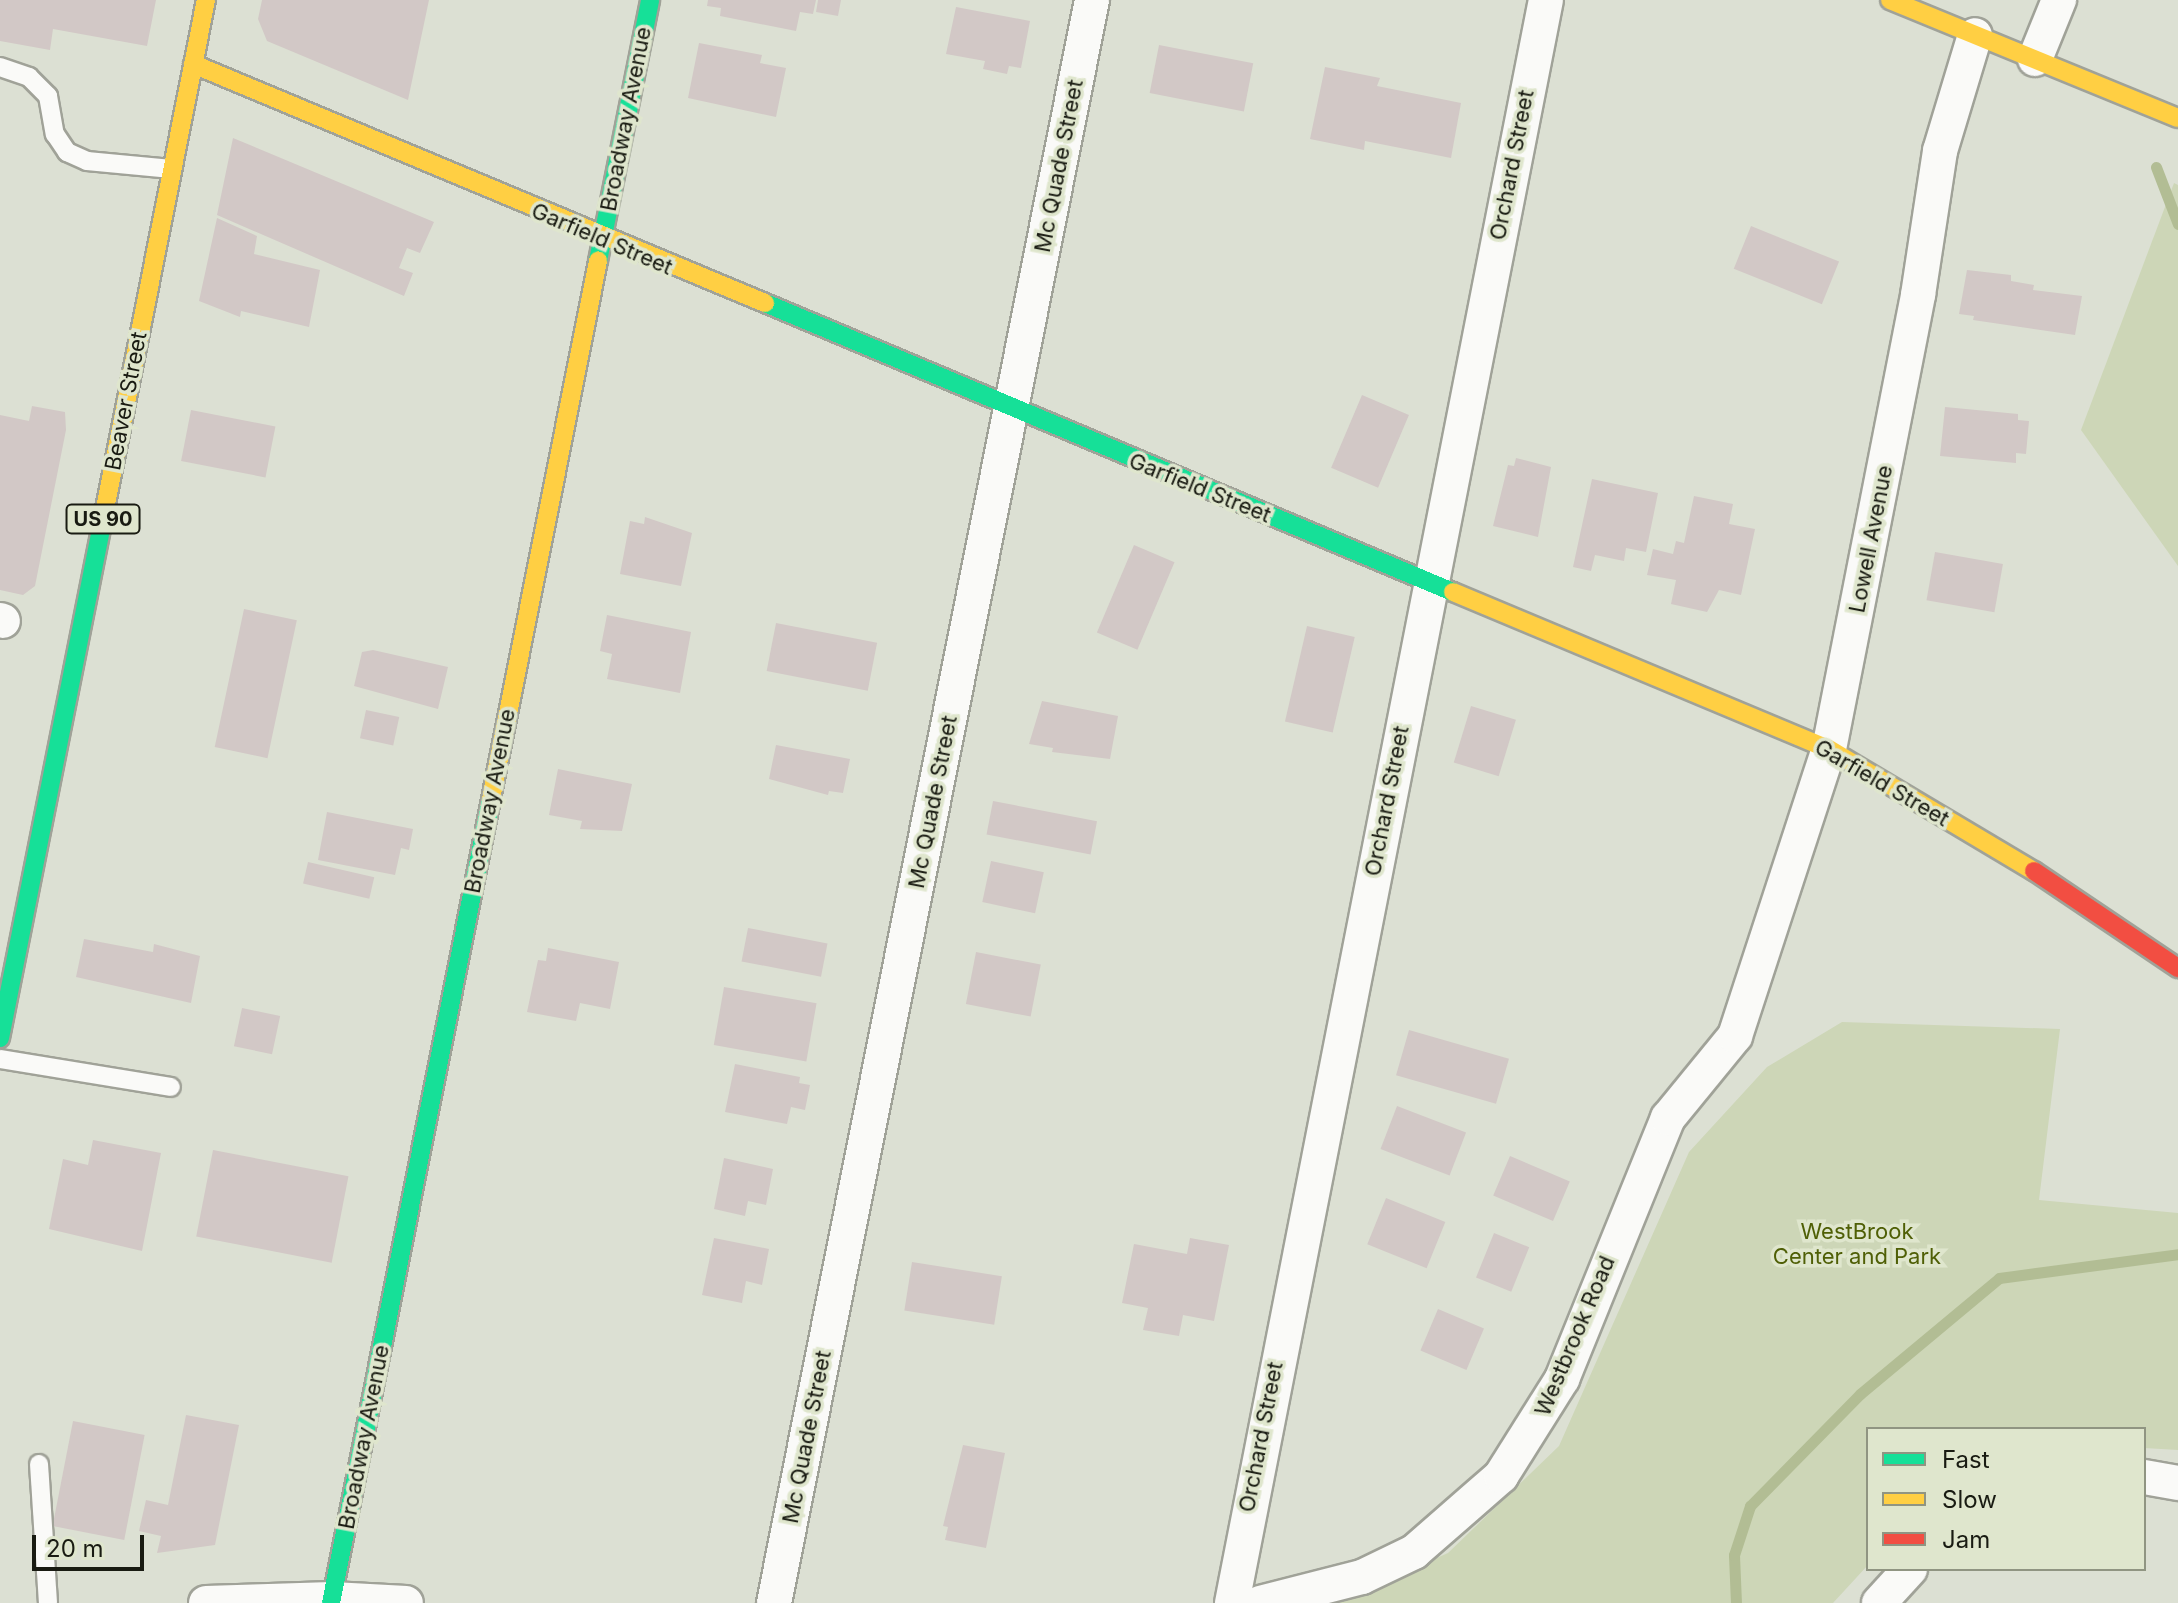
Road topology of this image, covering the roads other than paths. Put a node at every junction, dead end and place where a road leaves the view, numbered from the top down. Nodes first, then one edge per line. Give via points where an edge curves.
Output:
1 (206, 0) edge
2 (650, 0) edge
3 (1092, 0) edge
4 (1546, 0) edge
5 (1890, 0) edge
6 (2059, 0) edge
7 (1975, 35) junction
8 (2035, 59) junction
9 (193, 64) junction
10 (0, 67) edge
11 (2178, 118) edge
12 (172, 169) junction
13 (602, 239) junction
14 (1011, 410) junction
15 (1430, 583) junction
16 (1829, 749) junction
17 (2178, 968) edge
18 (1735, 1036) joint
19 (0, 1038) edge
20 (0, 1059) edge
21 (171, 1087) dead end
22 (39, 1464) dead end
23 (2146, 1477) edge
24 (2178, 1483) edge
25 (1908, 1571) edge
26 (331, 1601) edge
27 (48, 1603) edge
28 (206, 1603) edge
29 (406, 1603) edge
30 (774, 1603) edge
31 (1232, 1603) edge
32 (1260, 1603) edge
33 (1879, 1603) edge

1 - 9 street, Beaver Street / US 90
2 - 13 street, Broadway Avenue
3 - 14 street, Mc Quade Street
4 - 15 street, Orchard Street
5 - 7 street
6 - 8 street
7 - 8 street
7 - 16 street, Lowell Avenue via 1940,151 1918,295
8 - 11 street
9 - 12 street, Beaver Street / US 90
9 - 13 street, Garfield Street
10 - 12 lane via 29,77 48,96 55,134 67,152 87,161
12 - 19 street, Beaver Street / US 90
13 - 14 street, Garfield Street
13 - 26 street, Broadway Avenue
14 - 15 street, Garfield Street
14 - 30 street, Mc Quade Street
15 - 16 street, Garfield Street
15 - 31 street, Orchard Street
16 - 17 street, Garfield Street via 2031,869
16 - 18 street, Lowell Avenue
18 - 32 street, Westbrook Road via 1668,1118 1562,1379 1501,1476 1414,1552 1362,1577
20 - 21 lane
22 - 27 lane
23 - 24 street
25 - 33 street
26 - 28 street
26 - 29 street

